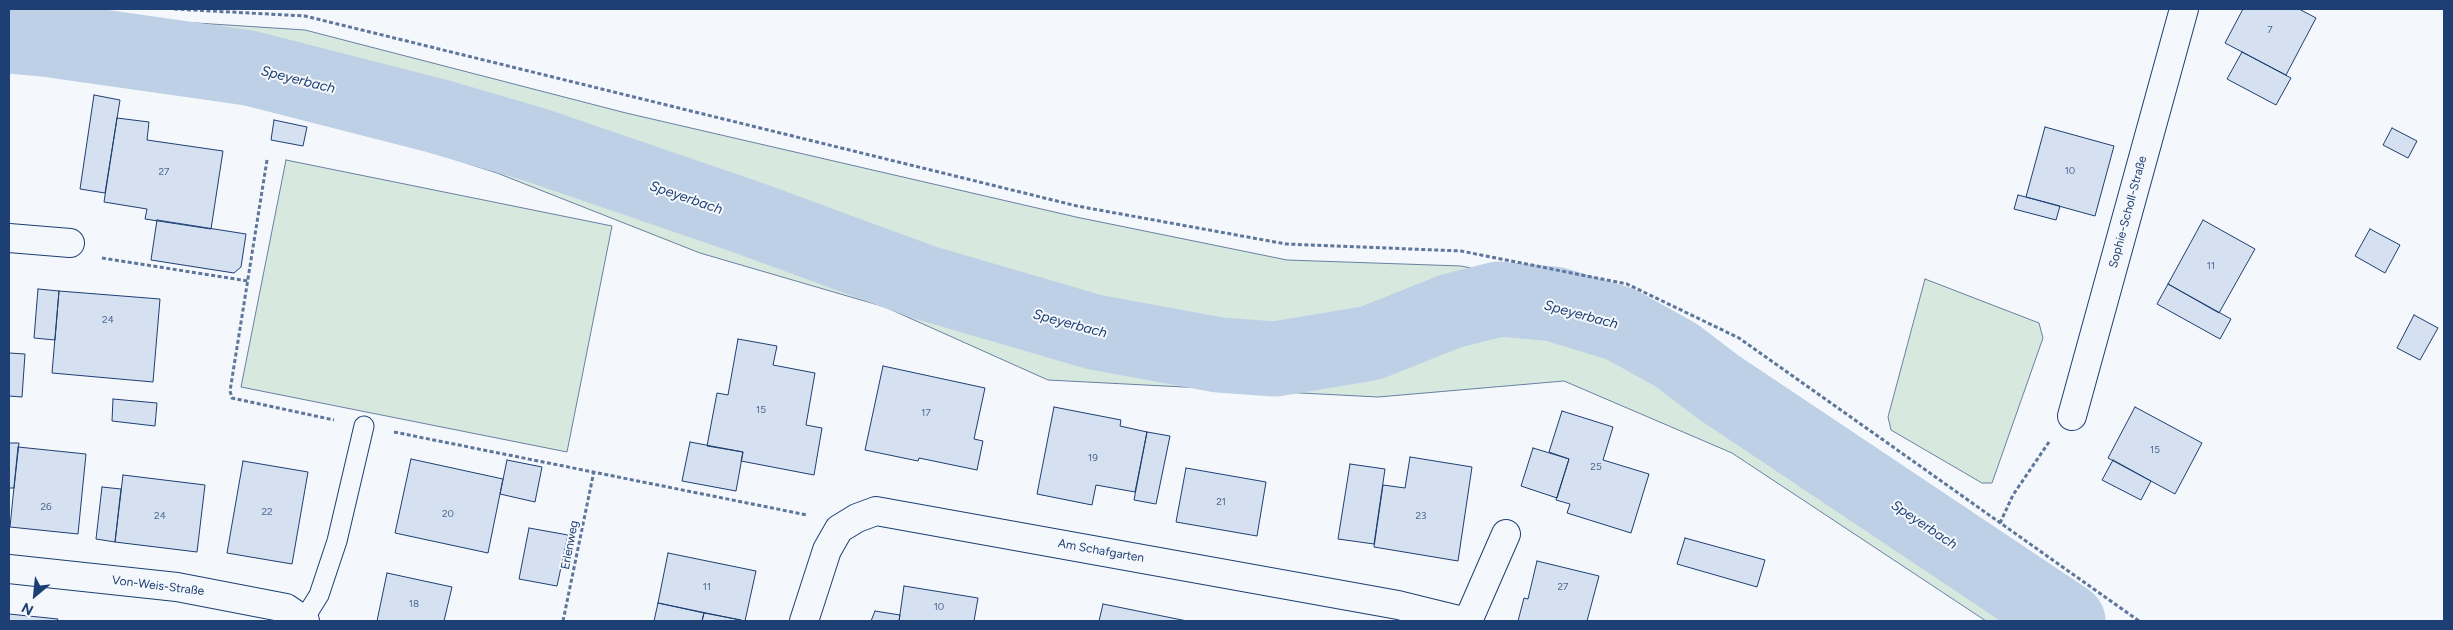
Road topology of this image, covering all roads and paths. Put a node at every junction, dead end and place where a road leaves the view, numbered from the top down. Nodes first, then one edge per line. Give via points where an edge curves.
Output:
1 (174, 9) edge
2 (2184, 9) edge
3 (267, 160) dead end
4 (9, 238) edge
5 (70, 243) joint
6 (248, 280) junction
7 (2072, 416) joint
8 (364, 426) junction
9 (594, 471) junction
10 (2000, 522) junction
11 (839, 529) junction
12 (1506, 534) dead end
13 (9, 569) edge
14 (304, 620) edge
15 (563, 621) edge
16 (804, 621) edge
17 (1462, 621) edge
18 (1468, 621) edge
19 (2139, 621) edge

1 - 10 path via 305,16 1077,206 1286,244 1461,251 1627,284 1739,338
2 - 7 street, Sophie-Scholl-Straße
3 - 6 path
4 - 5 street
5 - 6 path via 95,257
6 - 8 path via 230,391 232,398
7 - 10 path via 2057,431 2029,471
8 - 9 path
8 - 14 lane, Von-Weis-Straße via 334,551 319,594
9 - 11 path via 809,515
9 - 15 path, Erlenweg
10 - 19 path
11 - 16 street via 827,550
11 - 17 street, Am Schafgarten via 876,511 901,514 1398,605
12 - 18 street
13 - 14 street, Von-Weis-Straße via 177,587 273,604

